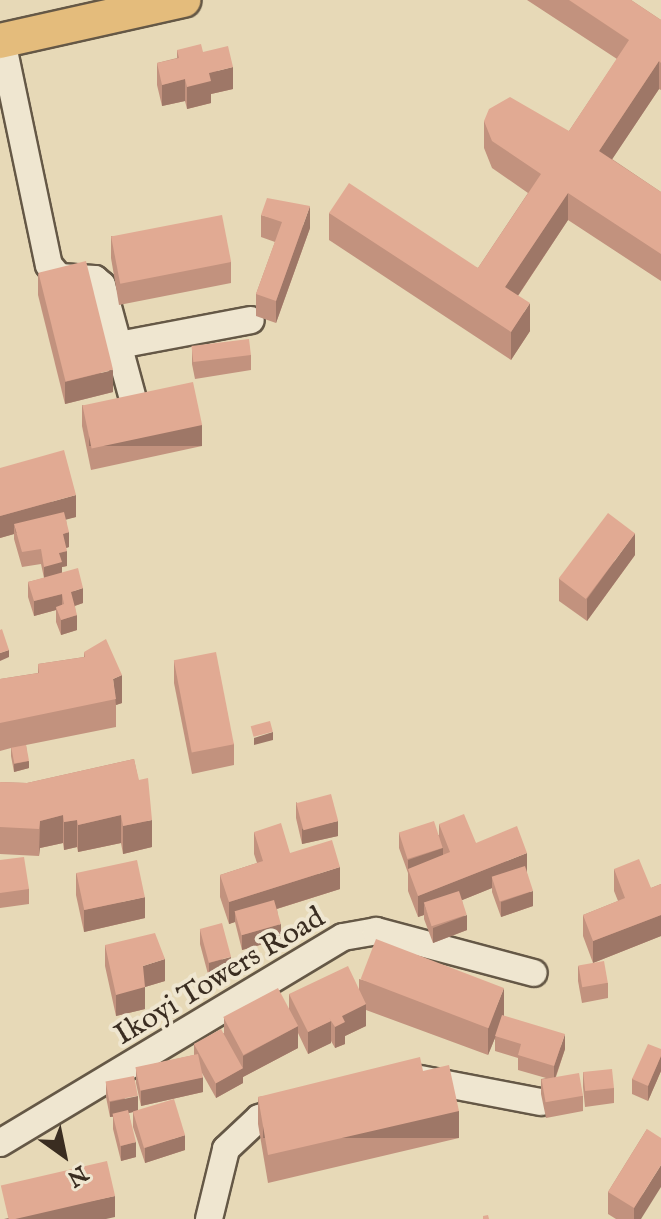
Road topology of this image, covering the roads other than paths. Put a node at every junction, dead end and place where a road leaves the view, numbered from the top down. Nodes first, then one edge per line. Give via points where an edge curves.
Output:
1 (183, 0) edge
2 (1, 41) edge
3 (251, 320) dead end
4 (119, 345) junction
5 (133, 399) edge
6 (534, 973) dead end
7 (395, 1083) edge
8 (311, 1102) edge
9 (541, 1102) edge
10 (0, 1143) edge
11 (209, 1219) edge

1 - 2 main road
2 - 4 street via 49,265 59,277 95,279 102,285
3 - 4 street
4 - 5 street
6 - 10 street, Ikoyi Towers Road via 376,931 343,937
7 - 9 street via 425,1078
8 - 11 street via 259,1118 226,1149

